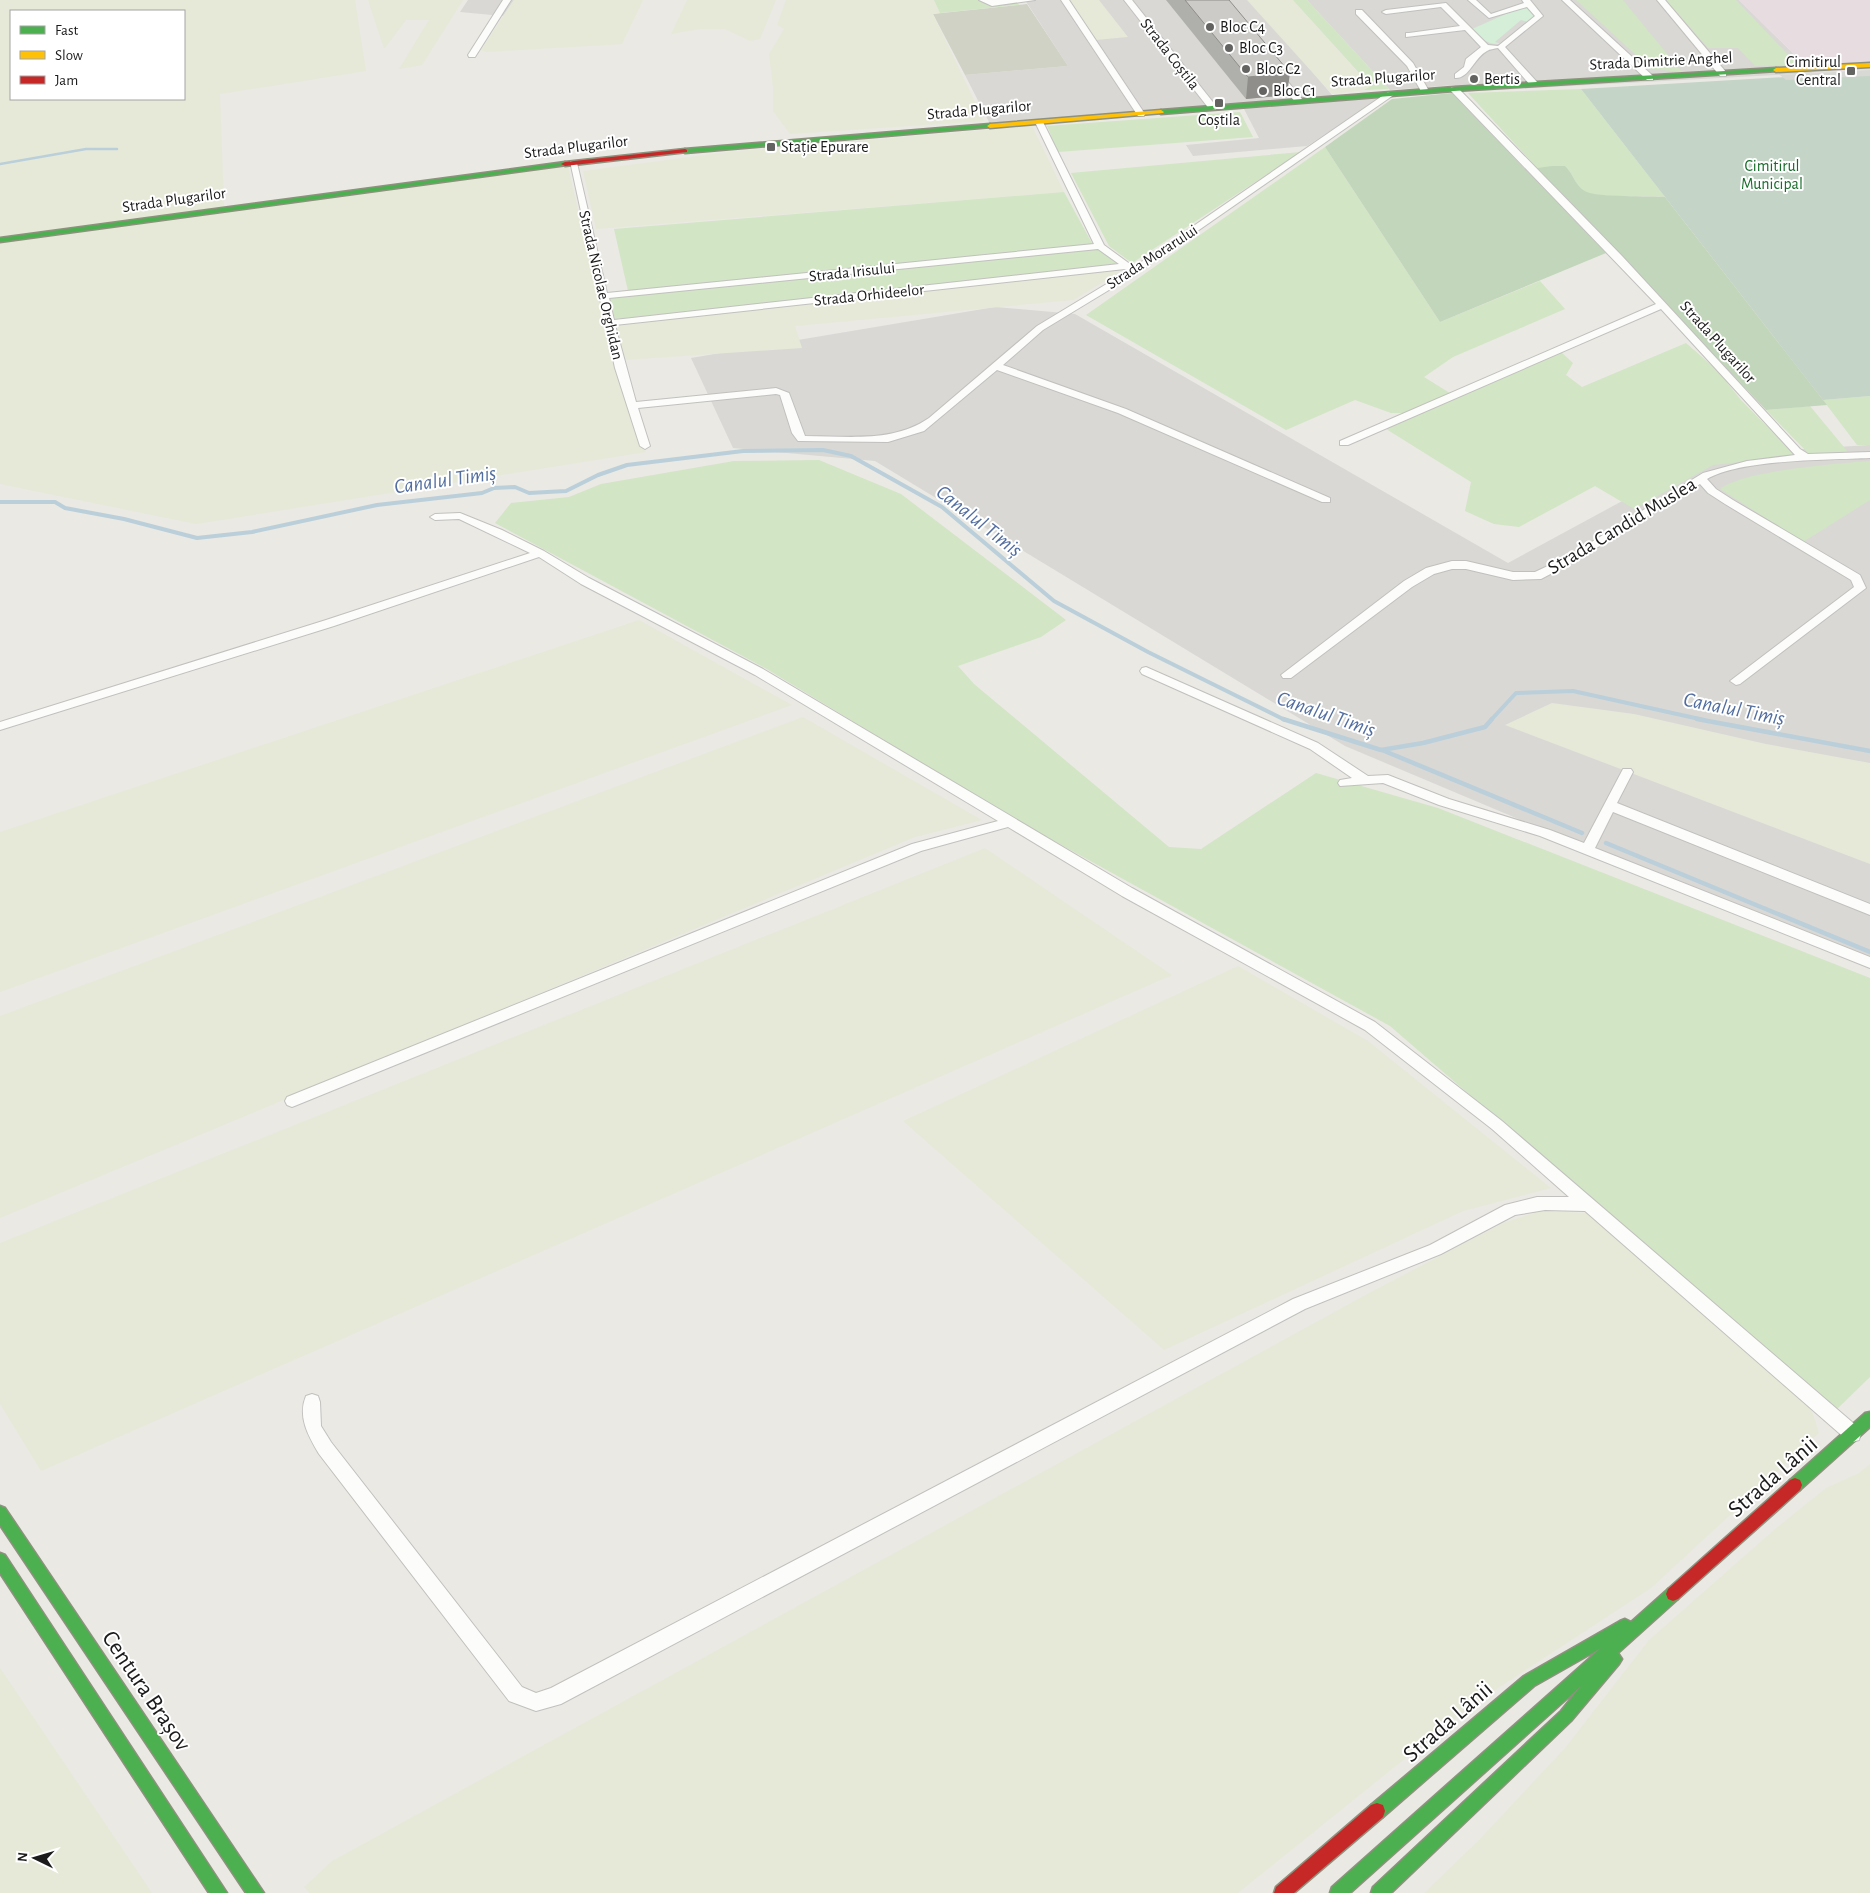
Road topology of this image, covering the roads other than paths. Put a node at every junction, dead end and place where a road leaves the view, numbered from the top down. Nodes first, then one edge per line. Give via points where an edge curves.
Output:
1 (507, 0) edge
2 (983, 0) edge
3 (1031, 0) edge
4 (1065, 0) edge
5 (1128, 0) edge
6 (1472, 0) edge
7 (1566, 0) edge
8 (1661, 0) edge
9 (1528, 2) edge
10 (1359, 12) dead end
11 (1386, 12) dead end
12 (1466, 28) junction
13 (1409, 35) dead end
14 (1486, 47) junction
15 (1501, 47) junction
16 (472, 55) dead end
17 (1870, 65) edge
18 (1272, 68) edge
19 (1723, 74) junction
20 (1458, 76) dead end
21 (1650, 78) junction
22 (1534, 84) junction
23 (1454, 89) junction
24 (1425, 91) junction
25 (1391, 94) junction
26 (1299, 101) junction
27 (1213, 108) junction
28 (1141, 114) junction
29 (1039, 122) junction
30 (573, 163) junction
31 (0, 240) edge
32 (1100, 246) junction
33 (1131, 269) junction
34 (603, 296) junction
35 (1662, 305) junction
36 (609, 323) junction
37 (996, 366) junction
38 (633, 405) junction
39 (1344, 443) dead end
40 (645, 446) dead end
41 (1870, 455) edge
42 (1808, 458) junction
43 (1701, 479) junction
44 (1326, 500) dead end
45 (435, 517) dead end
46 (540, 553) junction
47 (1146, 671) dead end
48 (1287, 675) dead end
49 (1736, 681) dead end
50 (0, 726) edge
51 (1627, 772) dead end
52 (1365, 780) junction
53 (1344, 782) dead end
54 (1611, 806) junction
55 (1010, 822) junction
56 (1587, 850) junction
57 (1870, 910) edge
58 (1870, 963) edge
59 (292, 1101) dead end
60 (1588, 1204) junction
61 (312, 1402) dead end
62 (1870, 1418) edge
63 (1853, 1434) junction
64 (0, 1513) edge
65 (0, 1560) edge
66 (1658, 1606) junction
67 (219, 1893) edge
68 (256, 1893) edge
69 (1282, 1893) edge
70 (1338, 1893) edge
71 (1379, 1893) edge

1 - 16 street
2 - 3 street via 992,4
4 - 28 street
5 - 27 street, Strada Coștila
6 - 9 street via 1489,16
7 - 21 street
8 - 19 street
9 - 15 street via 1539,16
10 - 24 street via 1410,65
11 - 12 street via 1443,6
12 - 13 street
12 - 14 street
14 - 15 street
14 - 20 street
15 - 22 street
17 - 19 main road, Strada Dimitrie Anghel
18 - 26 street
19 - 21 main road, Strada Dimitrie Anghel
21 - 22 main road, Strada Dimitrie Anghel
22 - 23 main road, Strada Dimitrie Anghel
23 - 24 main road, Strada Plugarilor
23 - 35 street, Strada Plugarilor
24 - 25 main road, Strada Plugarilor
25 - 26 main road, Strada Plugarilor
25 - 33 street, Strada Morarului
26 - 27 main road, Strada Plugarilor
27 - 28 main road, Strada Plugarilor
28 - 29 main road, Strada Plugarilor
29 - 30 main road, Strada Plugarilor via 736,146
29 - 32 street
30 - 31 main road, Strada Plugarilor
30 - 34 street, Strada Nicolae Orghidan
32 - 33 street
32 - 34 street, Strada Irisului
33 - 36 street, Strada Orhideelor
33 - 37 street, Strada Morarului via 1040,328
34 - 36 street, Strada Nicolae Orghidan
35 - 39 street
35 - 42 street, Strada Plugarilor via 1796,451
36 - 38 street, Strada Nicolae Orghidan
37 - 38 street, Strada Morarului via 920,429 888,439 805,440 798,436 784,393 769,391
37 - 44 street via 1122,410
38 - 40 street, Strada Nicolae Orghidan
41 - 42 street, Strada Candid Muslea
42 - 43 street, Strada Candid Muslea via 1739,466
43 - 48 street, Strada Candid Muslea via 1573,558 1536,576 1513,576 1452,564 1430,571
43 - 49 street via 1720,496 1848,573 1860,588
45 - 46 street via 460,516
46 - 50 street via 330,623
46 - 55 street via 585,581 758,672
47 - 52 street via 1314,746
51 - 54 street
52 - 53 street
52 - 56 street via 1384,778 1444,802 1545,833
54 - 56 street
54 - 57 street
55 - 59 street via 917,848
55 - 60 street via 1127,892 1370,1026 1496,1124
56 - 58 street
60 - 61 street via 1542,1203 1519,1207 1427,1254 1299,1304 554,1697 536,1702 516,1694 325,1448 313,1428
60 - 63 street
62 - 63 main road, Strada Lânii
63 - 66 main road, Strada Lânii
64 - 68 main road, Centura Brașov
65 - 67 main road
66 - 69 main road, Strada Lânii via 1529,1681
66 - 70 main road, Strada Lânii
66 - 71 main road, Strada Lânii via 1566,1716

